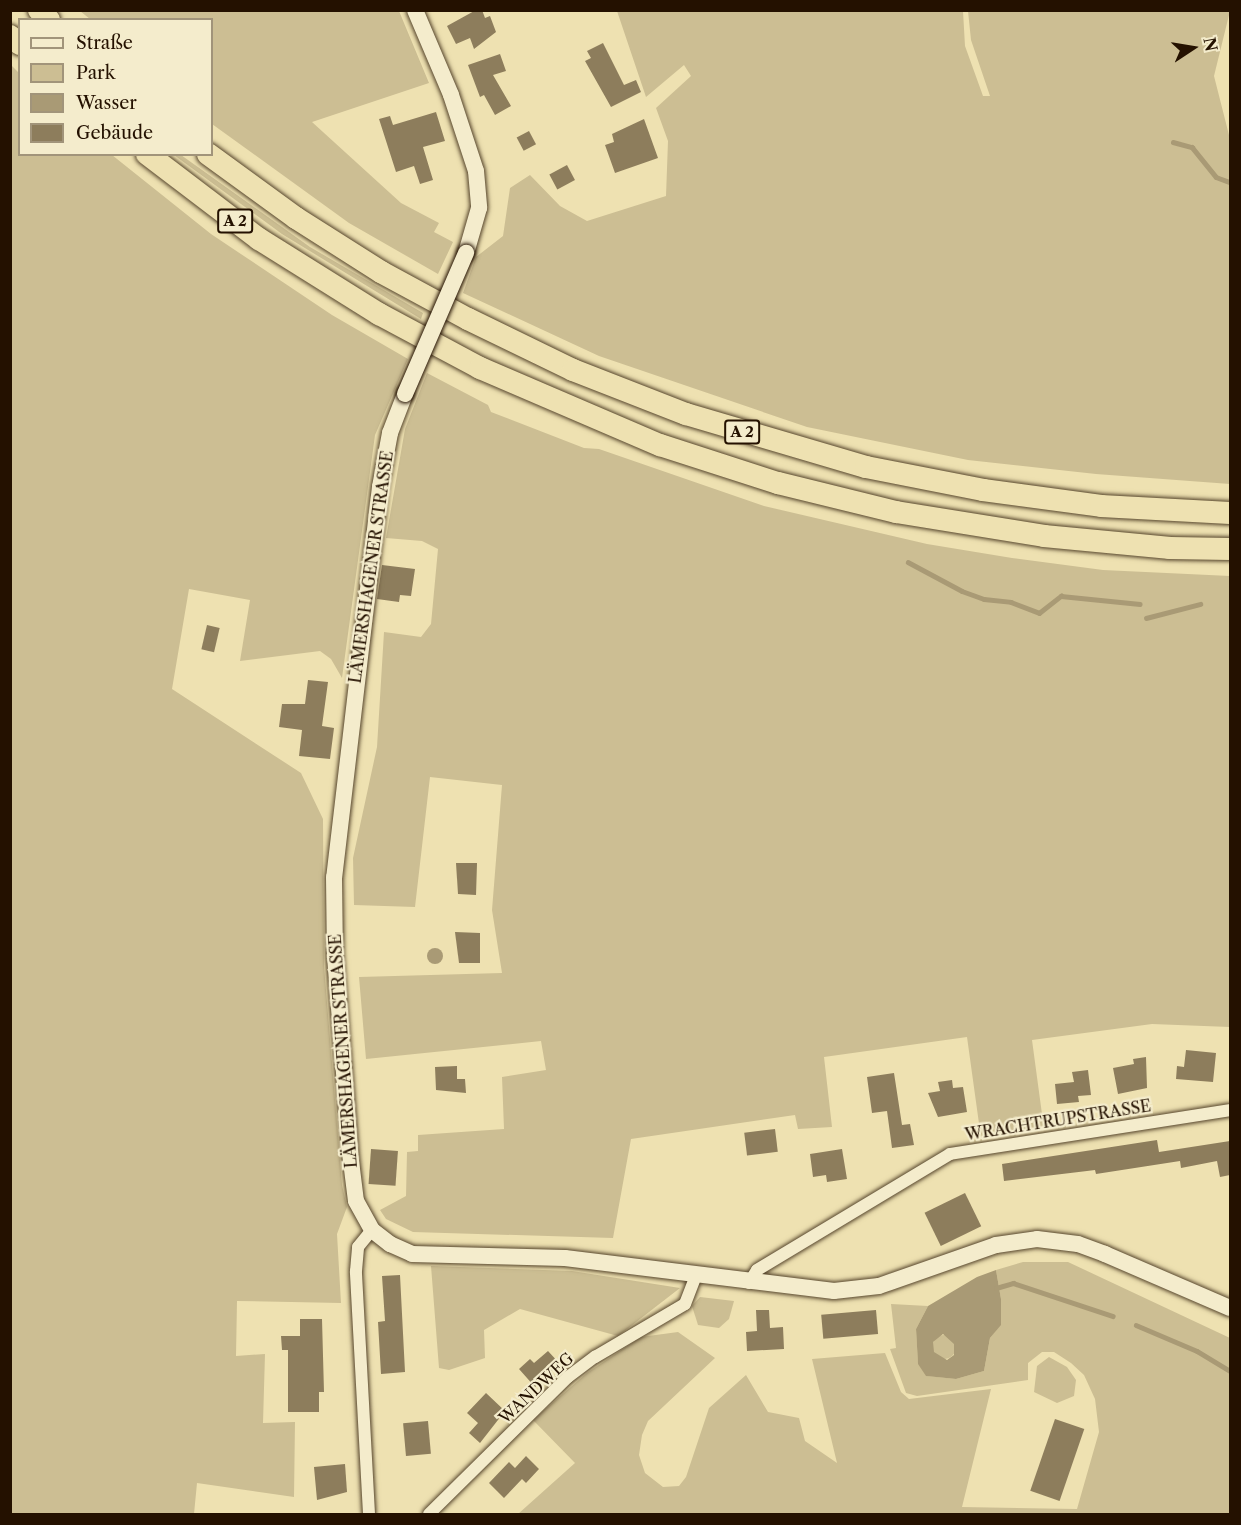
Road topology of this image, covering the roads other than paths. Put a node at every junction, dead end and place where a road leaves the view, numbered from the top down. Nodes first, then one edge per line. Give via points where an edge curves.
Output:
1 (415, 10) edge
2 (150, 156) edge
3 (211, 156) edge
4 (1230, 513) edge
5 (1230, 549) edge
6 (1230, 1110) edge
7 (372, 1230) junction
8 (696, 1275) junction
9 (749, 1282) junction
10 (1230, 1308) edge
11 (369, 1515) edge
12 (429, 1515) edge

1 - 7 main road, LÄMERSHAGENER STRASSE, bridge via 451,95 476,171 479,208 466,253 390,433 380,486 334,877 335,956 350,1153 356,1201
2 - 5 highway, A 2 via 259,239 397,324 537,394 660,445 778,483 896,512 1044,536 1170,548
3 - 4 highway, A 2 via 306,224 468,319 573,370 686,414 854,464 984,490 1101,506
6 - 9 street, WRACHTRUPSTRASSE via 950,1154 757,1270
7 - 8 main road, LÄMERSHAGENER STRASSE via 412,1254 565,1258
7 - 11 street via 358,1247 356,1270
8 - 9 main road, LÄMERSHAGENER STRASSE
8 - 12 street, WANDWEG via 685,1304 568,1377
9 - 10 main road, LÄMERSHAGENER STRASSE via 834,1291 864,1289 901,1280 996,1245 1037,1239 1078,1244

